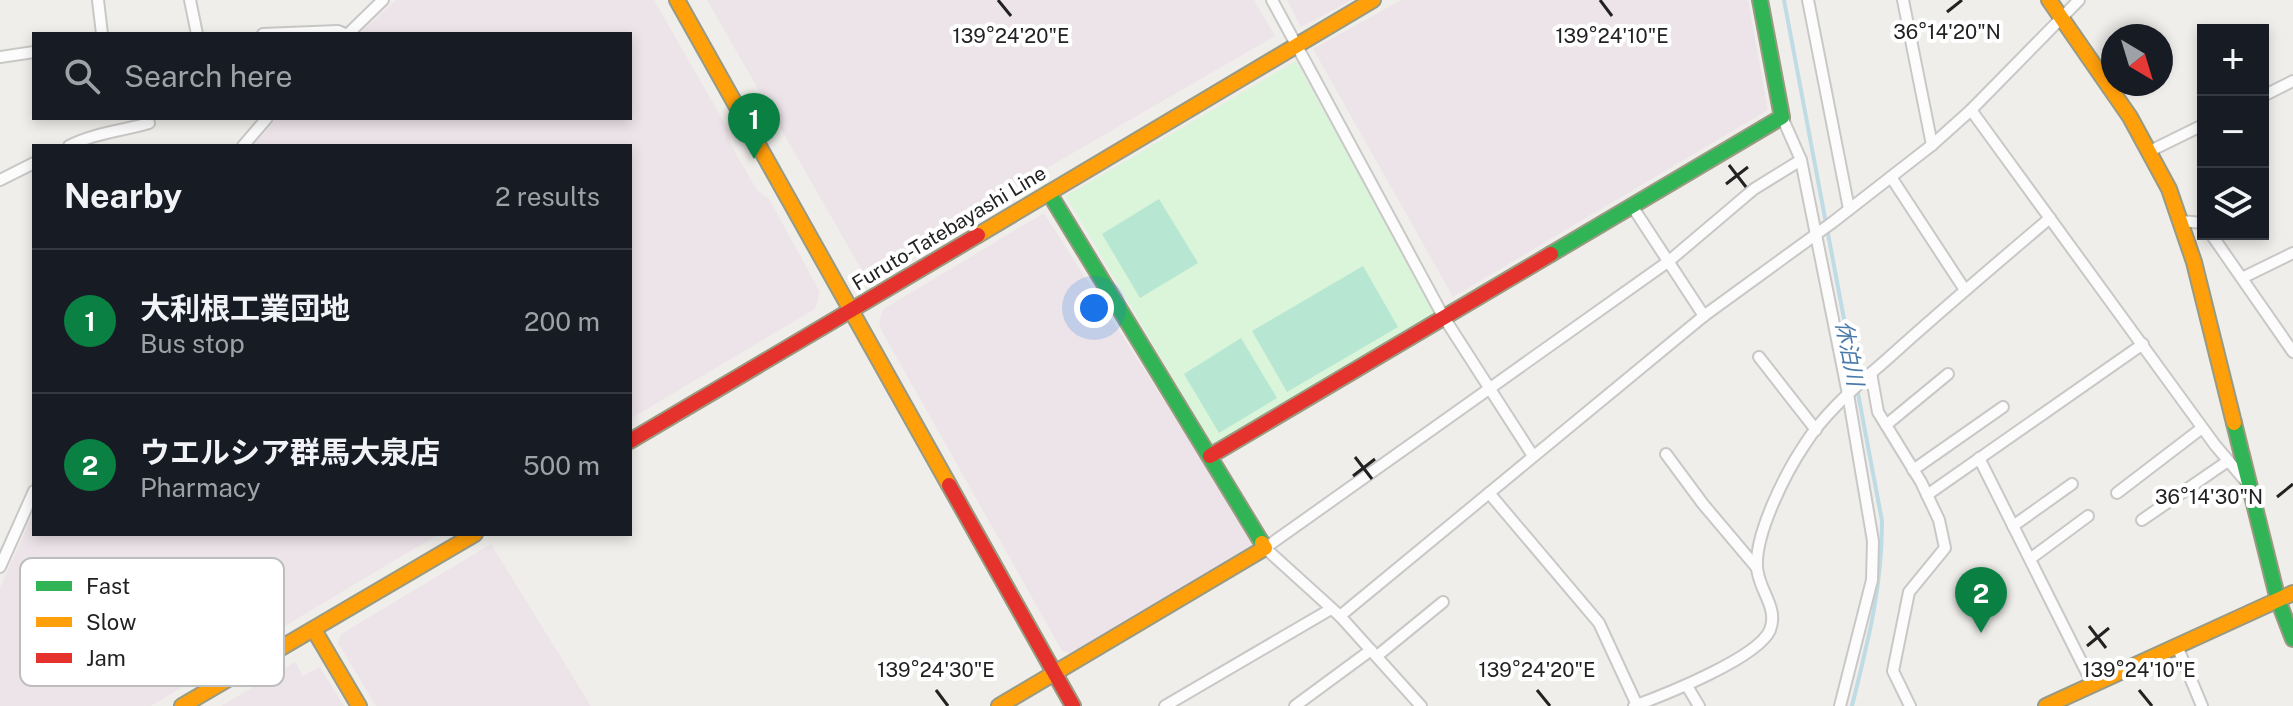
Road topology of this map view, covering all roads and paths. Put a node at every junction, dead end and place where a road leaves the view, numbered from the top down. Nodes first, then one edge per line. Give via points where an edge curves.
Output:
1 (98, 0) edge
2 (190, 0) edge
3 (383, 0) edge
4 (677, 0) edge
5 (1272, 0) edge
6 (1373, 0) edge
7 (1760, 0) edge
8 (1808, 0) edge
9 (1903, 0) edge
10 (2049, 0) edge
11 (2079, 0) edge
12 (2061, 18) junction
13 (102, 32) edge
14 (197, 32) edge
15 (313, 32) edge
16 (341, 32) edge
17 (348, 32) edge
18 (1296, 45) junction
19 (32, 52) edge
20 (0, 57) edge
21 (2293, 81) edge
22 (2269, 93) edge
23 (1971, 110) junction
24 (1782, 117) junction
25 (265, 120) edge
26 (149, 123) dead end
27 (2197, 128) edge
28 (73, 144) edge
29 (245, 144) edge
30 (1932, 145) junction
31 (2150, 151) junction
32 (1801, 160) junction
33 (32, 164) edge
34 (1891, 177) junction
35 (0, 180) edge
36 (1049, 193) junction
37 (1632, 206) junction
38 (1849, 209) junction
39 (2050, 218) junction
40 (2181, 221) junction
41 (2197, 222) edge
42 (1817, 234) junction
43 (2215, 240) edge
44 (2293, 253) edge
45 (1669, 261) junction
46 (2242, 278) junction
47 (1965, 290) junction
48 (850, 310) junction
49 (1443, 316) junction
50 (1704, 316) junction
51 (2143, 344) junction
52 (2293, 352) edge
53 (1759, 357) dead end
54 (1948, 374) dead end
55 (1867, 377) junction
56 (1491, 390) junction
57 (1848, 394) junction
58 (2003, 407) dead end
59 (1886, 425) junction
60 (2202, 428) junction
61 (1816, 430) junction
62 (632, 440) edge
63 (1666, 454) dead end
64 (1210, 456) junction
65 (1533, 456) junction
66 (1979, 458) junction
67 (2228, 461) junction
68 (1913, 470) junction
69 (2072, 484) dead end
70 (2251, 487) junction
71 (1489, 493) junction
72 (2117, 493) dead end
73 (32, 495) edge
74 (1927, 495) junction
75 (2088, 516) dead end
76 (2142, 520) dead end
77 (2013, 526) junction
78 (472, 536) edge
79 (1265, 548) junction
80 (2030, 559) junction
81 (0, 567) edge
82 (1757, 568) junction
83 (2293, 593) edge
84 (2278, 600) junction
85 (1443, 602) dead end
86 (1335, 613) junction
87 (314, 630) junction
88 (2293, 639) edge
89 (2177, 646) junction
90 (284, 647) edge
91 (1374, 653) junction
92 (1054, 673) junction
93 (2093, 685) junction
94 (217, 686) edge
95 (1687, 686) junction
96 (182, 706) edge
97 (359, 706) edge
98 (999, 706) edge
99 (1073, 706) edge
100 (1165, 706) edge
101 (1295, 706) edge
102 (1421, 706) edge
103 (1636, 706) edge
104 (1699, 706) edge
105 (1840, 706) edge
106 (1910, 706) edge
107 (2046, 706) edge
108 (2202, 706) edge

1 - 13 street
2 - 14 street
3 - 17 street
4 - 48 street, Furuto-Tatebayashi Line
5 - 18 street
6 - 18 street, Furuto-Tatebayashi Line
7 - 24 street
8 - 38 street
9 - 30 street
10 - 12 street
11 - 12 street
12 - 23 street
12 - 31 street
15 - 16 street
18 - 36 street, Furuto-Tatebayashi Line
18 - 49 street
19 - 20 street
21 - 22 street
23 - 30 street
23 - 39 street
24 - 32 street
24 - 37 street
25 - 29 street
26 - 28 street via 90,135
27 - 31 street
30 - 34 street
31 - 40 street
32 - 42 street
32 - 45 street via 1754,189
33 - 35 street
34 - 38 street
34 - 47 street
36 - 48 street, Furuto-Tatebayashi Line
36 - 64 street
37 - 45 street
37 - 49 street
38 - 42 street
39 - 47 street
39 - 51 street
40 - 41 street
40 - 70 street
42 - 50 street
42 - 57 street
43 - 46 street
44 - 46 street
45 - 50 street
45 - 56 street
46 - 52 street
47 - 55 street
48 - 62 street
48 - 92 street
49 - 56 street
49 - 64 street
50 - 65 street
51 - 60 street
51 - 66 street
53 - 61 street
54 - 59 street
55 - 57 street
55 - 59 street
56 - 65 street
56 - 79 street
57 - 61 street
57 - 105 street via 1873,541 1872,580
58 - 68 street
59 - 68 street
60 - 67 street
60 - 72 street
61 - 82 street via 1781,488 1759,544
63 - 82 street
64 - 79 street
65 - 71 street
66 - 74 street
66 - 77 street
67 - 70 street
67 - 76 street
68 - 74 street
69 - 77 street
70 - 84 street
71 - 86 street
71 - 103 street via 1599,623
73 - 81 street
74 - 106 street via 1945,548 1909,592 1893,671
75 - 80 street
77 - 80 street
78 - 87 street
79 - 86 street
79 - 92 street
80 - 93 street
82 - 95 street via 1774,614 1769,631 1760,644
83 - 84 street
84 - 88 street
84 - 89 street
85 - 91 street
86 - 91 street
86 - 100 street
87 - 90 street
87 - 97 street
89 - 93 street
89 - 108 street
91 - 101 street
91 - 102 street
92 - 98 street
92 - 99 street
93 - 107 street
94 - 96 street
95 - 103 street
95 - 104 street

